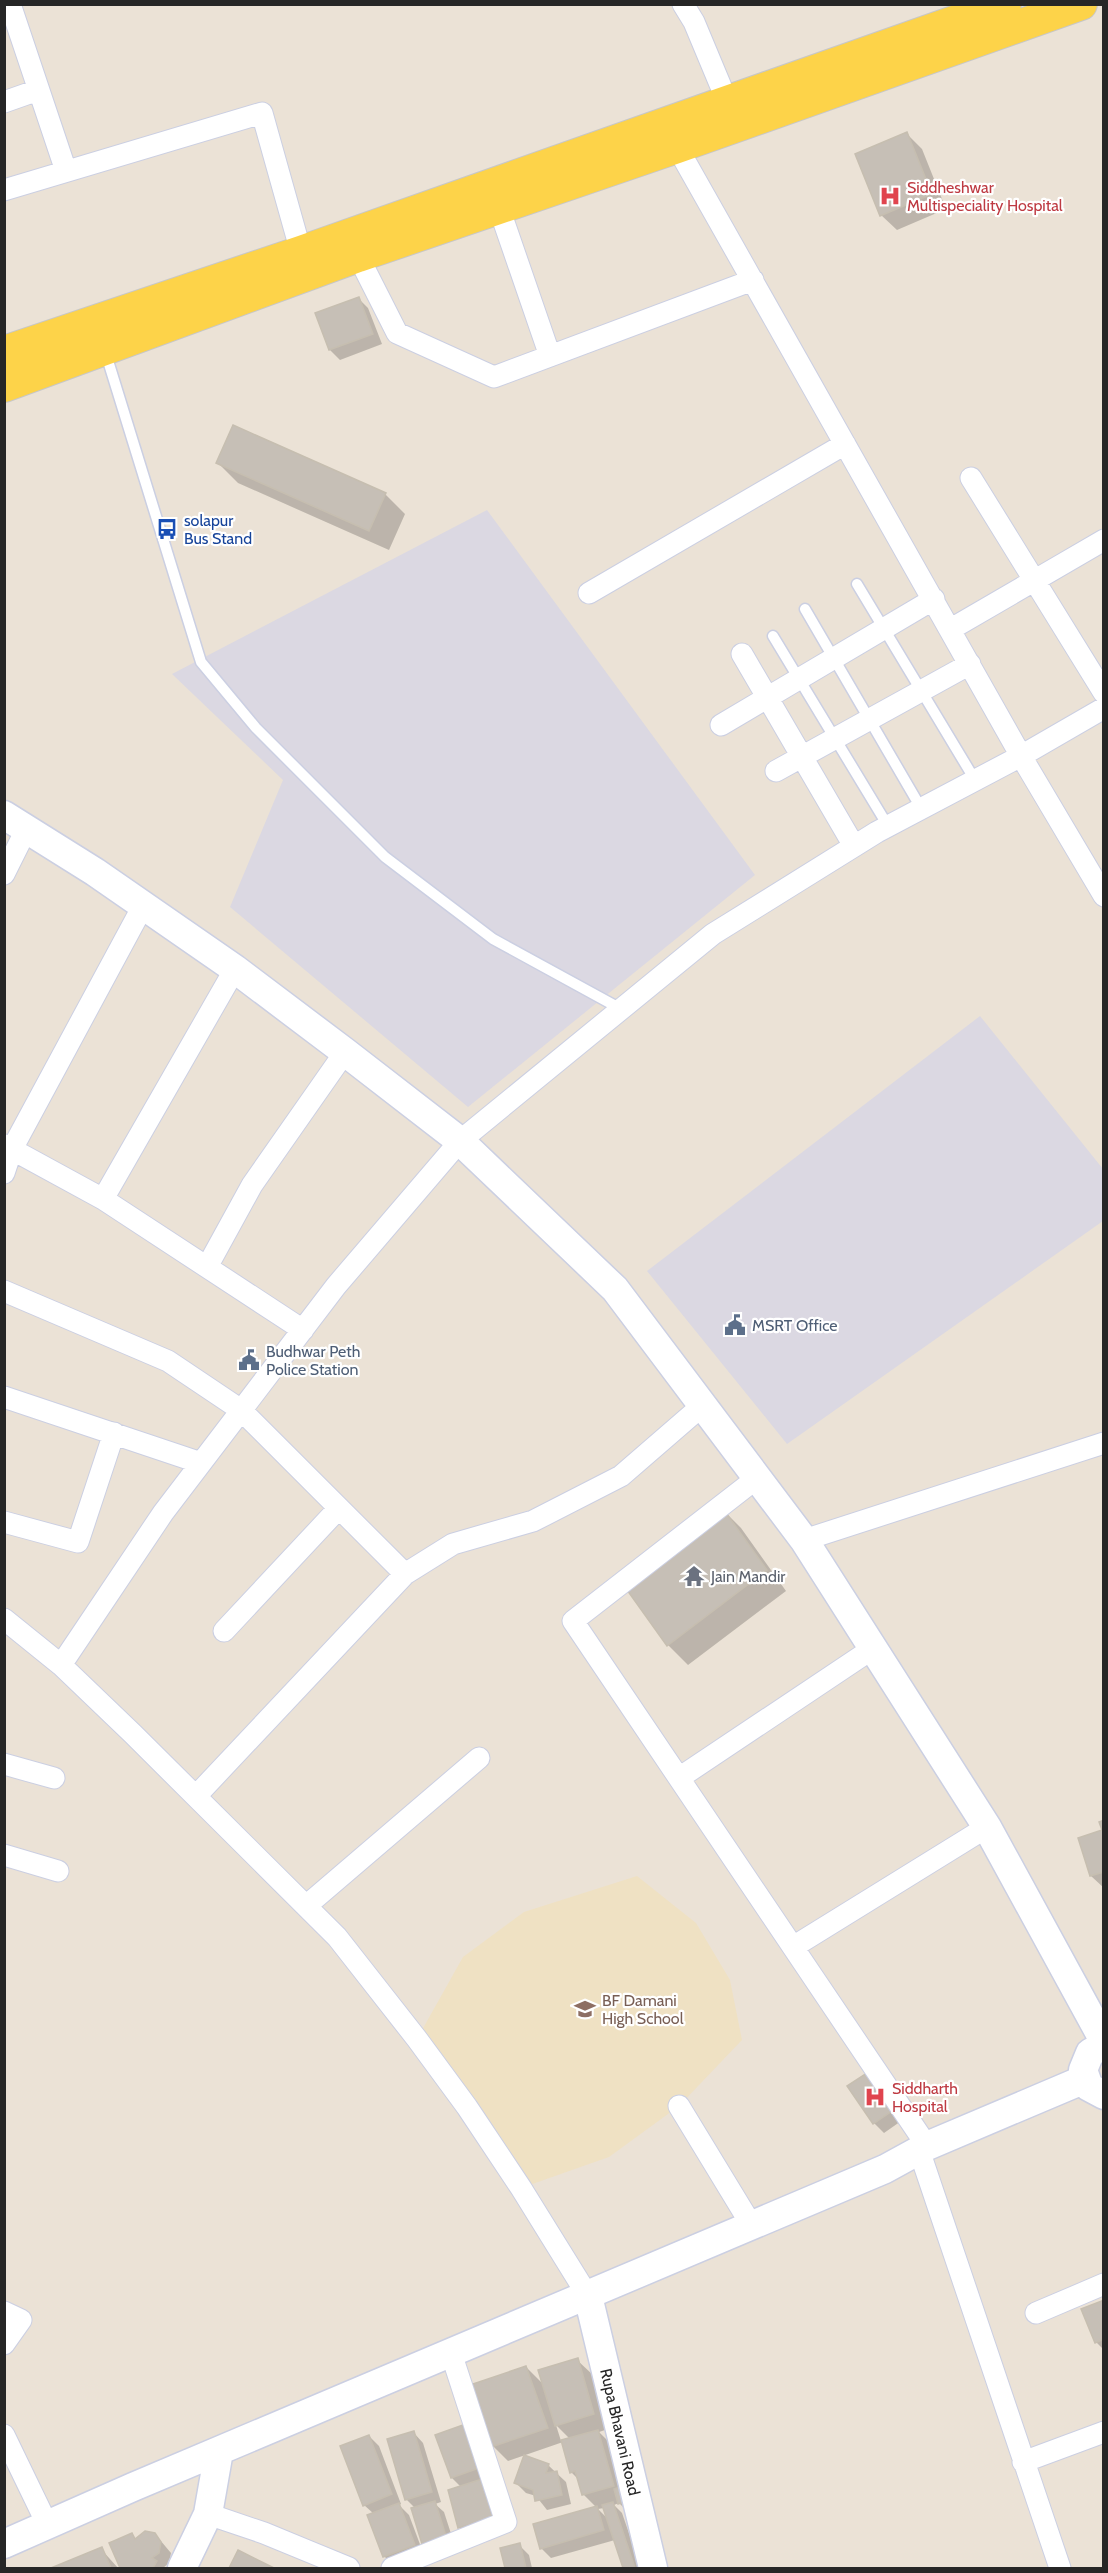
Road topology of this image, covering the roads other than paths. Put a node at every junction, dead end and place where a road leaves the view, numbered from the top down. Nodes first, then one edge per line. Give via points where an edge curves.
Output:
1 (10, 4) edge
2 (683, 4) edge
3 (1005, 4) edge
4 (1081, 4) edge
5 (38, 90) junction
6 (4, 102) edge
7 (733, 114) junction
8 (672, 136) junction
9 (66, 171) junction
10 (4, 190) edge
11 (499, 208) junction
12 (301, 252) junction
13 (358, 256) junction
14 (753, 280) junction
15 (104, 349) junction
16 (4, 352) edge
17 (550, 356) junction
18 (4, 386) edge
19 (845, 444) junction
20 (971, 478) dead end
21 (1102, 544) edge
22 (1034, 580) junction
23 (857, 584) dead end
24 (589, 592) dead end
25 (934, 599) junction
26 (805, 609) dead end
27 (884, 628) junction
28 (951, 629) junction
29 (773, 636) dead end
30 (742, 654) dead end
31 (834, 658) junction
32 (970, 664) junction
33 (799, 679) junction
34 (921, 691) junction
35 (1104, 693) edge
36 (767, 697) junction
37 (1104, 708) edge
38 (870, 720) junction
39 (721, 725) dead end
40 (835, 739) junction
41 (1021, 756) junction
42 (802, 757) junction
43 (776, 771) dead end
44 (975, 780) junction
45 (921, 808) junction
46 (16, 822) edge
47 (888, 826) junction
48 (854, 846) junction
49 (4, 874) edge
50 (1104, 896) edge
51 (143, 906) junction
52 (235, 969) junction
53 (621, 1009) junction
54 (345, 1052) junction
55 (460, 1141) junction
56 (8, 1147) edge
57 (4, 1173) edge
58 (103, 1199) junction
59 (207, 1267) junction
60 (4, 1291) edge
61 (303, 1329) junction
62 (4, 1397) edge
63 (703, 1405) junction
64 (241, 1410) junction
65 (114, 1433) junction
66 (1104, 1443) edge
67 (201, 1463) junction
68 (757, 1479) junction
69 (339, 1508) junction
70 (4, 1522) edge
71 (804, 1540) junction
72 (405, 1574) junction
73 (4, 1619) edge
74 (224, 1631) dead end
75 (872, 1649) junction
76 (61, 1665) junction
77 (479, 1758) dead end
78 (4, 1764) edge
79 (54, 1778) dead end
80 (679, 1778) junction
81 (196, 1797) junction
82 (987, 1827) junction
83 (4, 1855) edge
84 (58, 1871) dead end
85 (306, 1906) junction
86 (793, 1947) junction
87 (1104, 2043) edge
88 (1094, 2087) edge
89 (679, 2106) dead end
90 (923, 2148) junction
91 (752, 2226) junction
92 (1104, 2284) edge
93 (588, 2296) junction
94 (4, 2312) edge
95 (1036, 2313) dead end
96 (4, 2344) edge
97 (452, 2353) junction
98 (1104, 2432) edge
99 (4, 2435) edge
100 (219, 2451) junction
101 (1023, 2462) junction
102 (208, 2514) junction
103 (48, 2526) junction
104 (4, 2544) edge
105 (182, 2568) edge
106 (349, 2568) edge
107 (392, 2568) edge
108 (653, 2568) edge
109 (1060, 2568) edge

1 - 5 street
2 - 7 street
3 - 7 main road
4 - 7 main road
5 - 6 street
5 - 9 street
7 - 8 main road
8 - 11 main road
8 - 12 main road
8 - 14 street
9 - 10 street
9 - 12 street via 261,113
11 - 13 main road
11 - 17 street
12 - 16 main road
13 - 15 main road
13 - 17 street via 397,333 494,377
14 - 17 street
14 - 19 street
15 - 18 main road
15 - 53 lane via 201,662 256,728 385,857 493,939
19 - 24 street
19 - 25 street
20 - 22 street
21 - 22 street
22 - 28 street
22 - 35 street
23 - 27 lane
25 - 27 street
25 - 28 street
26 - 31 lane
27 - 31 street
27 - 34 lane
28 - 32 street
29 - 33 lane
30 - 36 street
31 - 33 street
31 - 38 lane
32 - 34 street
32 - 41 street
33 - 36 street
33 - 40 lane
34 - 38 street
34 - 44 lane
36 - 39 street
36 - 42 street
37 - 41 street
38 - 40 street
38 - 45 lane
40 - 42 street
40 - 47 lane
41 - 44 street
41 - 50 street
42 - 43 street
42 - 48 street
44 - 45 street
45 - 47 street
46 - 49 street
46 - 51 main road
47 - 48 street
48 - 53 street via 713,934
51 - 52 main road
51 - 56 street
52 - 54 main road
52 - 58 street
53 - 55 street
54 - 55 main road
54 - 59 street via 252,1185
55 - 61 street
55 - 63 main road via 615,1288
56 - 57 street
56 - 58 street
58 - 59 street
59 - 61 street
60 - 64 street via 168,1361
61 - 64 street
62 - 65 street
63 - 68 main road
63 - 72 street via 621,1476 533,1521 453,1544
64 - 67 street
64 - 69 street
65 - 67 street
65 - 70 street via 78,1542
66 - 71 street
67 - 76 street
68 - 71 main road
68 - 80 street via 573,1621
69 - 72 street
69 - 74 street
71 - 75 main road
72 - 81 street
73 - 76 street
75 - 80 street
75 - 82 main road
76 - 81 street
77 - 85 street
78 - 79 street
80 - 86 street
81 - 85 street
82 - 86 street
82 - 87 main road
83 - 84 street
85 - 93 street via 337,1937 461,2098
86 - 90 street
87 - 88 main road via 1089,2053 1085,2061
88 - 90 main road
89 - 91 street
90 - 91 main road via 885,2169
90 - 101 street
91 - 93 main road
92 - 95 street
93 - 97 main road
93 - 108 main road, Rupa Bhavani Road
94 - 96 street via 21,2320
97 - 100 main road
97 - 107 street via 506,2522
98 - 101 street
99 - 103 street
100 - 102 main road
100 - 103 main road
101 - 109 street
102 - 105 main road
102 - 106 street
103 - 104 main road

